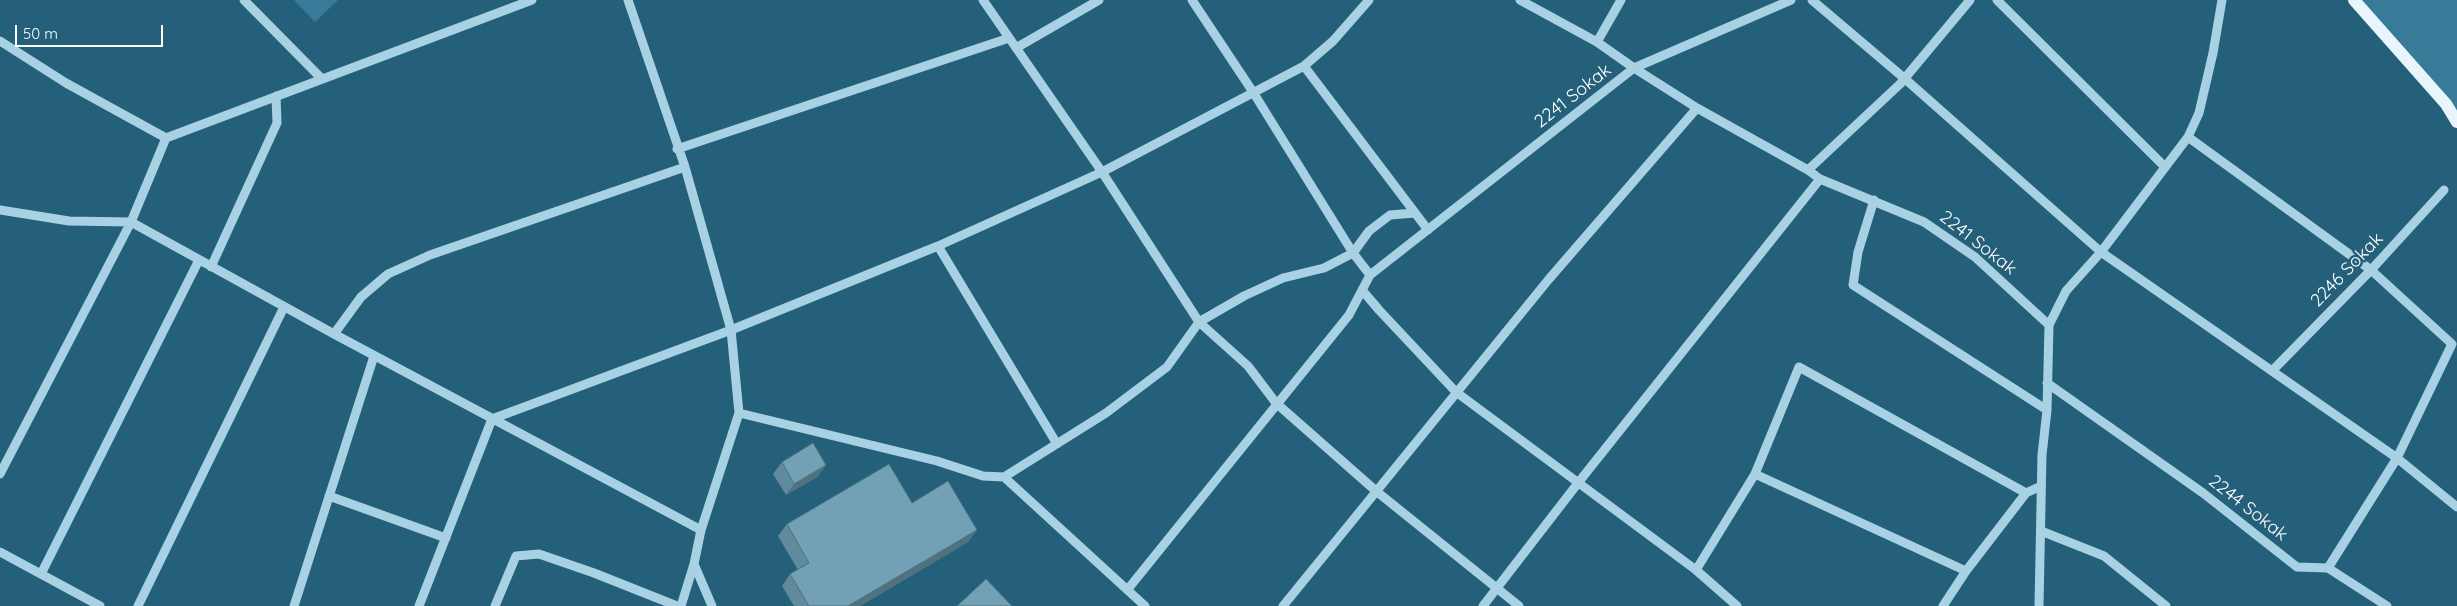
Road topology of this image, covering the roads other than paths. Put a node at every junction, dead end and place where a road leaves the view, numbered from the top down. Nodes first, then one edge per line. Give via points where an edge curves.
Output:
1 (532, 0) edge
2 (628, 0) edge
3 (983, 0) edge
4 (1099, 0) edge
5 (1192, 0) edge
6 (1368, 0) edge
7 (1520, 0) edge
8 (1621, 0) edge
9 (1791, 0) edge
10 (1812, 0) edge
11 (1970, 0) edge
12 (1997, 0) edge
13 (2222, 0) edge
14 (2354, 0) edge
15 (249, 1) edge
16 (1009, 38) junction
17 (0, 41) edge
18 (1597, 42) junction
19 (1016, 48) junction
20 (1304, 66) junction
21 (1634, 68) junction
22 (1904, 78) junction
23 (322, 79) junction
24 (1253, 92) junction
25 (276, 96) junction
26 (1697, 108) junction
27 (2457, 122) edge
28 (2188, 137) junction
29 (166, 138) junction
30 (677, 149) junction
31 (684, 167) junction
32 (2165, 167) junction
33 (1808, 170) junction
34 (1102, 172) junction
35 (1820, 179) junction
36 (2444, 190) dead end
37 (1874, 200) junction
38 (0, 210) edge
39 (1415, 213) junction
40 (131, 222) junction
41 (1428, 230) junction
42 (938, 246) junction
43 (2101, 252) junction
44 (1353, 253) junction
45 (199, 260) junction
46 (211, 267) junction
47 (2371, 270) junction
48 (1370, 275) junction
49 (1362, 290) junction
50 (284, 307) junction
51 (1199, 322) junction
52 (2050, 325) junction
53 (731, 330) junction
54 (334, 334) junction
55 (374, 356) junction
56 (2272, 371) junction
57 (2047, 383) junction
58 (1456, 392) junction
59 (1276, 403) junction
60 (2047, 410) junction
61 (739, 413) junction
62 (492, 419) junction
63 (1056, 444) junction
64 (2397, 458) junction
65 (0, 474) edge
66 (1756, 474) junction
67 (1004, 477) junction
68 (1578, 483) junction
69 (2041, 486) junction
70 (1376, 491) junction
71 (2026, 493) junction
72 (329, 496) junction
73 (2457, 507) edge
74 (701, 530) junction
75 (2041, 531) junction
76 (446, 538) junction
77 (0, 552) edge
78 (694, 564) junction
79 (2328, 568) junction
80 (1696, 570) junction
81 (1966, 572) junction
82 (41, 574) junction
83 (1497, 588) junction
84 (1128, 590) junction
85 (100, 606) edge
86 (138, 606) edge
87 (296, 606) edge
88 (419, 606) edge
89 (495, 606) edge
90 (676, 606) edge
91 (681, 606) edge
92 (712, 606) edge
93 (1145, 606) edge
94 (1283, 606) edge
95 (1483, 606) edge
96 (1519, 606) edge
97 (1737, 606) edge
98 (1943, 606) edge
99 (2039, 606) edge
100 (2166, 606) edge
101 (2387, 606) edge

1 - 23 street
2 - 30 street
3 - 16 street
4 - 19 street
5 - 24 street
6 - 20 street via 1333,42
7 - 18 street
8 - 18 street
9 - 21 street
10 - 22 street
11 - 22 street
12 - 32 street
13 - 28 street via 2199,113
14 - 27 main road via 2446,104
15 - 23 street
16 - 19 street
16 - 30 street
17 - 29 street via 66,83
18 - 21 street
19 - 34 street
20 - 24 street
20 - 39 street
21 - 26 street, 2241 Sokak
21 - 41 street, 2241 Sokak
22 - 33 street
22 - 43 street
23 - 25 street
24 - 34 street
24 - 44 street
25 - 29 street
25 - 46 street via 277,123
26 - 33 street, 2241 Sokak
26 - 58 street via 1549,278
28 - 32 street
28 - 47 street
29 - 40 street
30 - 31 street
31 - 53 street
31 - 54 street via 430,255 396,270 361,297
32 - 43 street
33 - 35 street, 2241 Sokak
34 - 42 street
34 - 51 street
35 - 37 street, 2241 Sokak
35 - 68 street
36 - 47 street, 2246 Sokak
37 - 52 street, 2241 Sokak via 1924,222 1975,257
37 - 60 street via 1858,252 1853,286
38 - 40 street via 69,221
39 - 41 street
39 - 44 street via 1390,215 1369,231
40 - 45 street
40 - 65 street
41 - 48 street, 2241 Sokak
42 - 53 street
42 - 63 street
43 - 52 street via 2066,291
43 - 56 street
44 - 48 street
44 - 51 street via 1324,268 1283,278
45 - 46 street
45 - 82 street
46 - 50 street
47 - 56 street, 2246 Sokak
47 - 64 street via 2452,344
48 - 49 street
49 - 58 street
49 - 59 street via 1348,315
50 - 54 street
50 - 86 street
51 - 59 street via 1248,366
51 - 63 street via 1167,367 1106,413
52 - 57 street
53 - 61 street
53 - 62 street
54 - 55 street
55 - 62 street
55 - 72 street
56 - 64 street
57 - 60 street
57 - 79 street, 2244 Sokak via 2203,493 2297,567
58 - 68 street
58 - 70 street
59 - 70 street
59 - 84 street
60 - 69 street
61 - 67 street via 937,461 983,476
61 - 74 street
62 - 74 street
62 - 76 street
63 - 67 street
64 - 73 street
64 - 79 street
66 - 71 street via 1798,367
66 - 80 street
66 - 81 street
67 - 84 street
68 - 80 street
68 - 83 street
69 - 71 street
69 - 75 street
70 - 83 street
70 - 94 street
71 - 81 street
72 - 76 street
72 - 87 street
74 - 78 street
75 - 99 street
75 - 100 street via 2104,556
76 - 88 street
77 - 82 street
78 - 91 street
78 - 92 street
79 - 101 street
80 - 97 street
81 - 98 street
82 - 85 street
83 - 95 street
83 - 96 street
84 - 93 street
89 - 90 street via 516,556 539,554

